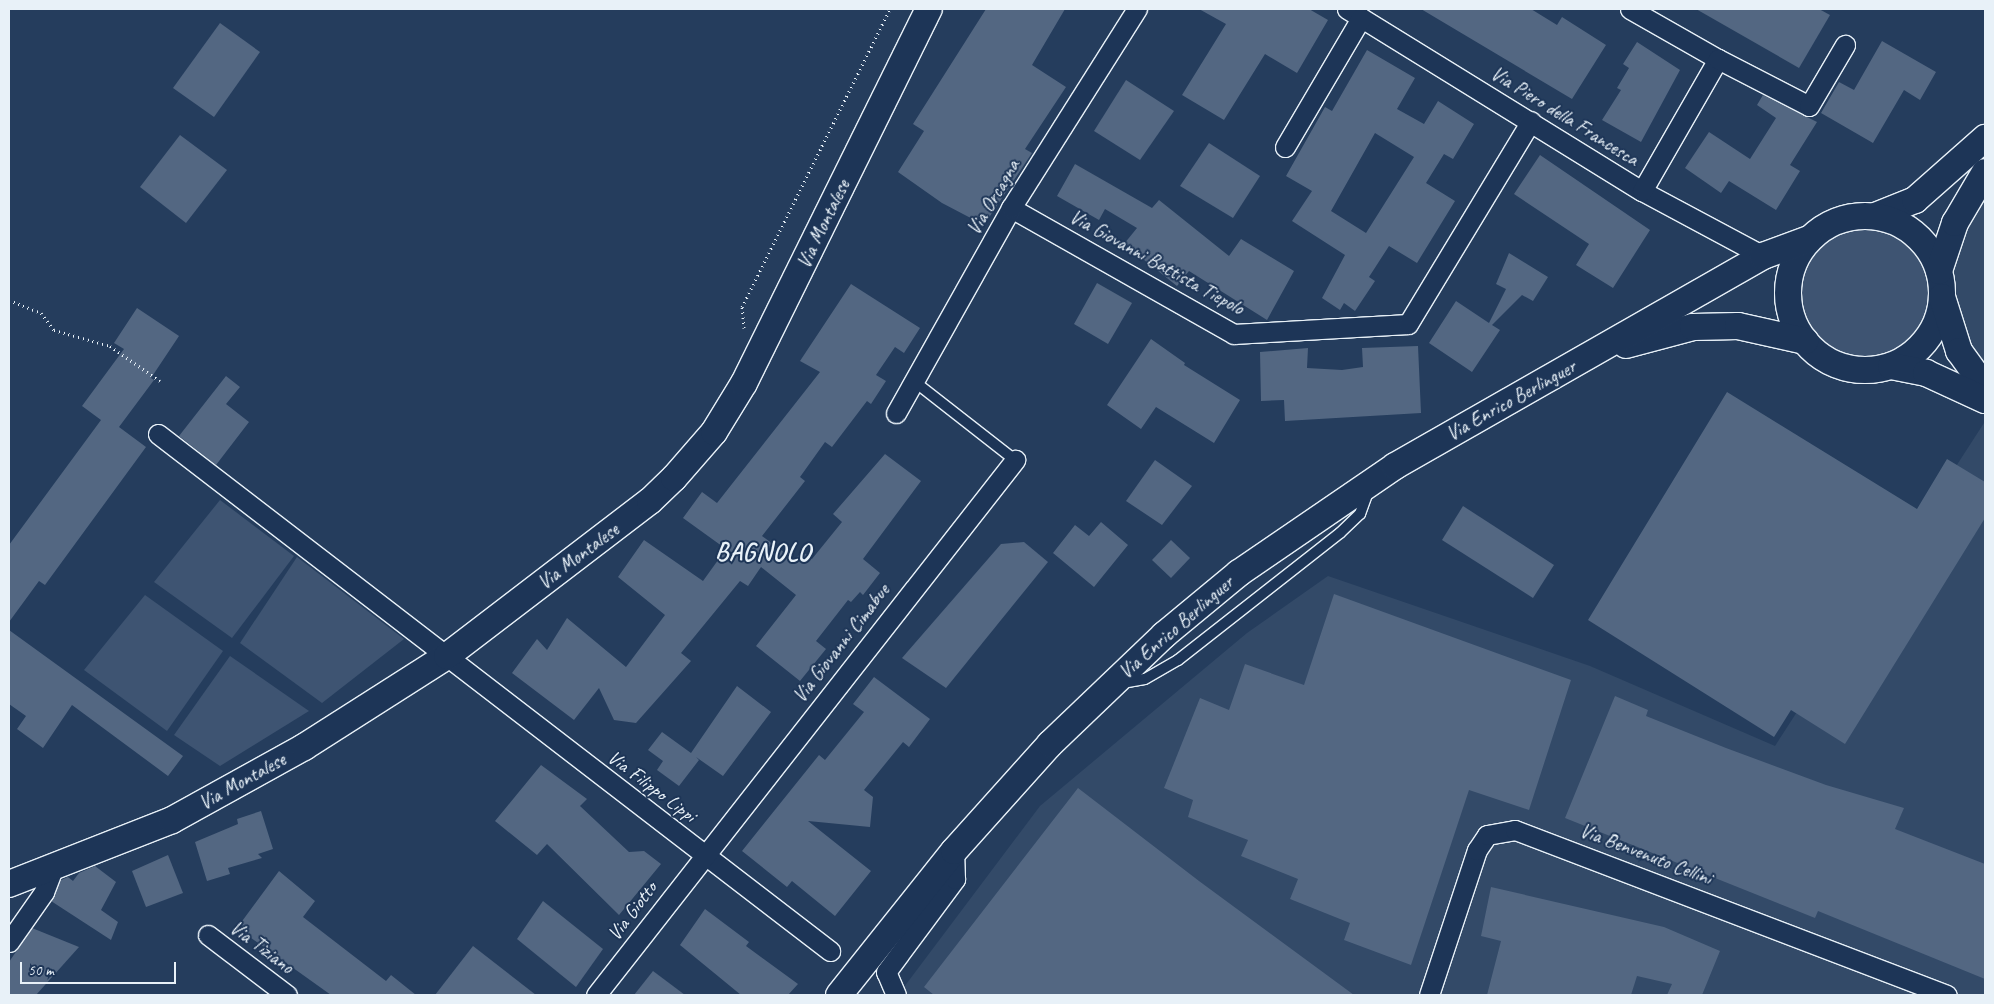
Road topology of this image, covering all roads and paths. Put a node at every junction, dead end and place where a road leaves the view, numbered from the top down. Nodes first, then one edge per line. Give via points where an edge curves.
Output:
1 (890, 9) edge
2 (929, 9) edge
3 (1137, 9) edge
4 (1630, 9) edge
5 (1354, 13) edge
6 (1845, 45) dead end
7 (1718, 60) junction
8 (1531, 121) junction
9 (1985, 138) edge
10 (1285, 146) dead end
11 (1985, 172) edge
12 (1642, 191) junction
13 (1011, 208) junction
14 (1875, 216) junction
15 (1809, 239) junction
16 (1763, 256) junction
17 (1940, 283) junction
18 (9, 300) edge
19 (745, 337) dead end
20 (1805, 341) junction
21 (1594, 354) junction
22 (1891, 366) junction
23 (160, 381) dead end
24 (916, 382) junction
25 (1985, 387) edge
26 (1985, 400) edge
27 (896, 413) dead end
28 (158, 434) dead end
29 (1014, 460) joint
30 (447, 656) junction
31 (954, 851) junction
32 (704, 854) junction
33 (53, 868) junction
34 (9, 884) edge
35 (208, 935) dead end
36 (9, 942) edge
37 (830, 951) dead end
38 (288, 995) edge
39 (596, 995) edge
40 (839, 995) edge
41 (896, 995) edge
42 (1429, 995) edge
43 (1946, 995) edge

1 - 19 path via 742,307
2 - 30 main road, Via Montalese via 766,340 714,432 650,501
3 - 13 street, Via Orcagna
4 - 7 street
5 - 8 street, Via Piero della Francesca
5 - 10 street
6 - 7 street via 1809,106
7 - 12 street
8 - 12 street, Via Piero della Francesca
8 - 13 street, Via Giovanni Battista Tiepolo via 1408,324 1234,334
9 - 14 main road via 1915,200
11 - 17 main road via 1955,223
12 - 16 street, Via Piero della Francesca
13 - 24 street, Via Orcagna
14 - 15 main road via 1851,217 1828,225
14 - 17 main road via 1896,222 1915,234 1929,250
15 - 16 main road
15 - 20 main road via 1796,257 1789,278 1788,300 1794,322
16 - 21 main road
17 - 22 main road via 1938,318 1927,339 1911,355
17 - 25 main road via 1959,351
18 - 23 path via 41,313 54,330 110,346
20 - 21 main road via 1738,326 1693,327
20 - 22 main road via 1821,357 1841,366 1870,370
21 - 31 main road, Via Enrico Berlinguer via 1372,481 1239,573 1109,684
22 - 26 main road via 1939,378
24 - 27 street, Via Orcagna
24 - 29 lane
28 - 30 street, Via Filippo Lippi
29 - 32 street, Via Giovanni Cimabue
30 - 32 street, Via Filippo Lippi
30 - 33 main road, Via Montalese via 304,747 172,820
31 - 40 main road, Via Enrico Berlinguer
31 - 41 street via 955,879 886,972
32 - 37 street, Via Filippo Lippi
32 - 39 street, Via Giotto
33 - 34 main road, Via Montalese
33 - 36 street via 44,892
35 - 38 street, Via Tiziano
42 - 43 street, Via Benvenuto Cellini via 1477,850 1487,835 1514,830

